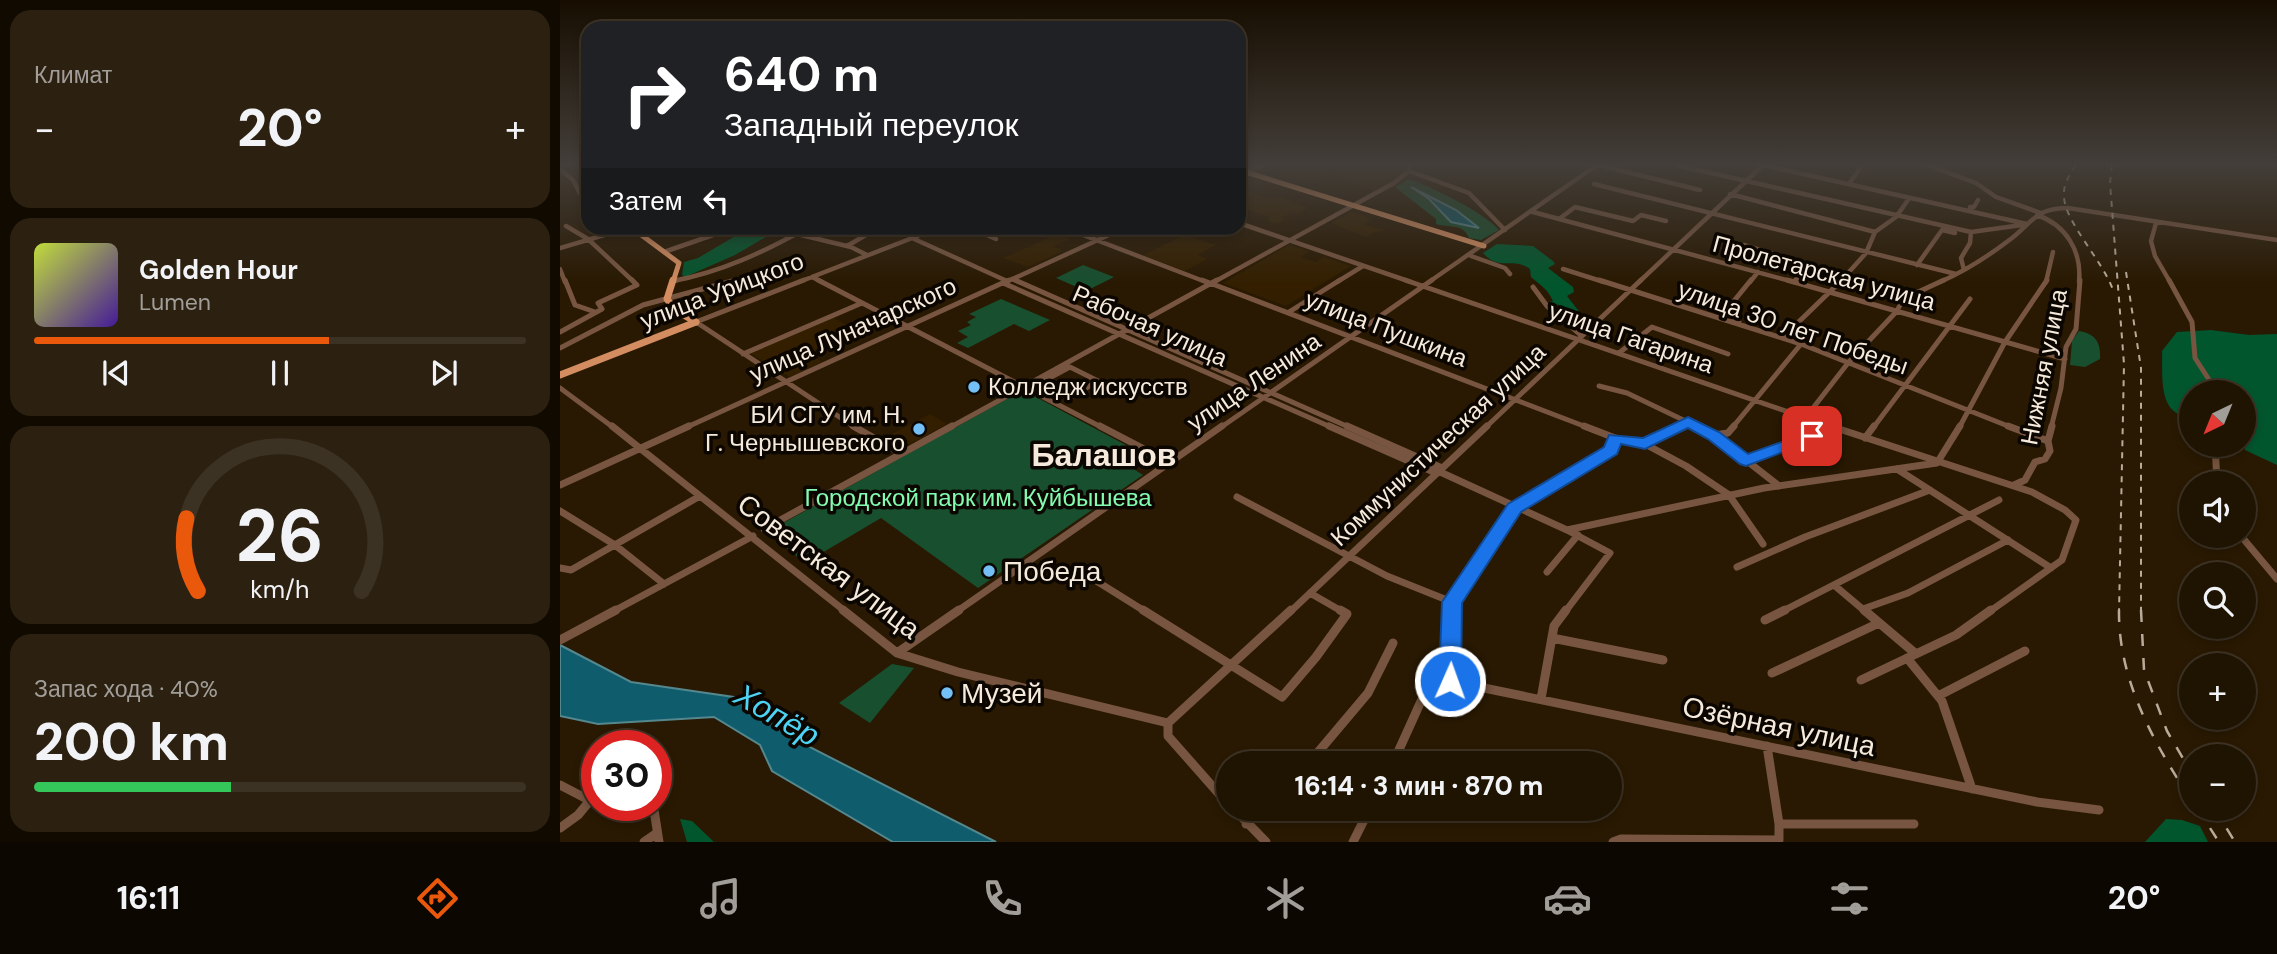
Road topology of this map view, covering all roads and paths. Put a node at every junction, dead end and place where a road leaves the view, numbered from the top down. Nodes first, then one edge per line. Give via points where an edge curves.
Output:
1 (1480, 204) edge
2 (1544, 204) edge
3 (1676, 204) edge
4 (1720, 204) edge
5 (1769, 204) edge
6 (1851, 204) edge
7 (1905, 204) edge
8 (1947, 204) edge
9 (1976, 204) edge
10 (2015, 204) edge
11 (1354, 205) joint
12 (1965, 208) junction
13 (1533, 212) junction
14 (1711, 213) junction
15 (2040, 214) junction
16 (1897, 215) junction
17 (1559, 219) junction
18 (1666, 221) dead end
19 (2156, 223) junction
20 (2027, 224) junction
21 (1246, 225) edge
22 (566, 226) dead end
23 (1506, 230) junction
24 (1875, 232) junction
25 (1971, 232) junction
26 (581, 235) edge
27 (581, 235) edge
28 (603, 235) edge
29 (639, 235) edge
30 (705, 235) edge
31 (714, 235) edge
32 (795, 235) edge
33 (801, 235) edge
34 (866, 235) edge
35 (920, 235) edge
36 (987, 235) edge
37 (1084, 235) edge
38 (1108, 235) edge
39 (708, 237) junction
40 (912, 238) junction
41 (588, 239) junction
42 (996, 239) dead end
43 (1097, 240) junction
44 (1291, 240) junction
45 (2277, 240) edge
46 (1744, 245) dead end
47 (847, 246) junction
48 (1484, 246) junction
49 (560, 248) edge
50 (1671, 250) junction
51 (664, 252) junction
52 (2053, 252) dead end
53 (1866, 253) junction
54 (867, 255) junction
55 (1471, 256) junction
56 (1803, 263) junction
57 (1917, 265) junction
58 (1363, 266) junction
59 (560, 269) edge
60 (1563, 269) dead end
61 (1824, 269) dead end
62 (1758, 272) junction
63 (1961, 272) junction
64 (1510, 274) dead end
65 (562, 277) edge
66 (812, 277) junction
67 (744, 278) dead end
68 (673, 281) junction
69 (1008, 281) junction
70 (1794, 282) junction
71 (1212, 284) junction
72 (1425, 287) junction
73 (1533, 287) dead end
74 (1631, 290) junction
75 (1831, 292) junction
76 (667, 299) junction
77 (1970, 299) dead end
78 (862, 303) junction
79 (1897, 311) junction
80 (595, 312) junction
81 (1289, 312) junction
82 (696, 322) junction
83 (1742, 324) junction
84 (1949, 325) junction
85 (909, 326) junction
86 (1129, 329) junction
87 (560, 332) edge
88 (1121, 334) junction
89 (1354, 336) junction
90 (1580, 338) junction
91 (1782, 338) junction
92 (2005, 342) junction
93 (1801, 344) junction
94 (560, 348) edge
95 (1619, 353) junction
96 (743, 354) junction
97 (1728, 354) dead end
98 (2065, 359) junction
99 (1848, 363) junction
100 (560, 375) edge
101 (2209, 380) edge
102 (785, 382) junction
103 (1599, 386) dead end
104 (1906, 386) junction
105 (560, 388) edge
106 (1023, 388) junction
107 (1274, 393) junction
108 (1069, 398) joint
109 (1266, 398) junction
110 (1515, 400) junction
111 (1754, 400) junction
112 (1969, 412) junction
113 (1806, 417) junction
114 (1688, 422) junction
115 (1834, 427) junction
116 (1714, 435) junction
117 (1615, 438) junction
118 (1865, 438) junction
119 (2048, 440) junction
120 (1645, 444) junction
121 (640, 447) junction
122 (895, 450) dead end
123 (1746, 461) junction
124 (1171, 463) junction
125 (1937, 463) junction
126 (1897, 469) junction
127 (1439, 471) junction
128 (560, 485) edge
129 (2012, 485) junction
130 (1779, 486) junction
131 (1930, 490) junction
132 (1729, 495) junction
133 (700, 496) junction
134 (1237, 497) dead end
135 (1999, 500) dead end
136 (1514, 508) junction
137 (560, 511) edge
138 (1970, 516) junction
139 (764, 529) dead end
140 (1567, 530) junction
141 (1578, 535) junction
142 (753, 536) junction
143 (2008, 540) junction
144 (1763, 544) dead end
145 (615, 545) junction
146 (2251, 548) edge
147 (1350, 554) junction
148 (1737, 567) dead end
149 (560, 568) edge
150 (2051, 568) junction
151 (1547, 572) dead end
152 (1090, 577) dead end
153 (2277, 579) edge
154 (664, 584) junction
155 (1834, 585) junction
156 (1310, 593) junction
157 (1452, 602) junction
158 (1863, 609) junction
159 (1765, 620) dead end
160 (1879, 622) junction
161 (1552, 638) junction
162 (560, 640) edge
163 (1393, 643) dead end
164 (2025, 651) dead end
165 (897, 653) junction
166 (1911, 656) junction
167 (1663, 660) dead end
168 (1231, 666) junction
169 (1772, 673) dead end
170 (1861, 680) dead end
171 (1450, 681) junction
172 (1938, 696) junction
173 (1541, 699) junction
174 (1168, 723) junction
175 (1767, 746) junction
176 (1320, 751) edge
177 (1398, 751) edge
178 (560, 785) edge
179 (1972, 789) junction
180 (1216, 790) edge
181 (581, 796) edge
182 (2099, 810) dead end
183 (581, 812) edge
184 (1244, 821) edge
185 (1250, 821) edge
186 (1364, 821) edge
187 (1247, 824) junction
188 (1779, 824) junction
189 (1914, 824) dead end
190 (560, 828) edge
191 (658, 837) edge
192 (1617, 841) edge
193 (644, 842) edge
194 (1266, 842) edge
195 (1353, 842) edge

1 - 23 street
2 - 13 street, улица Ленина
3 - 14 street
4 - 14 street, Коммунистическая улица
5 - 24 street
6 - 16 street
7 - 16 street
8 - 12 street
9 - 12 street
10 - 15 street, Нижняя улица
11 - 44 street
11 - 48 main road
12 - 20 street
13 - 17 street, Пролетарская улица
13 - 23 street, улица Ленина
14 - 50 street, Коммунистическая улица
14 - 53 street
15 - 19 street via 2061,207
15 - 20 street
15 - 98 street, Нижняя улица via 2065,231 2079,263 2076,329
16 - 24 street
16 - 25 street
17 - 18 street via 1576,207 1633,221 1641,215
17 - 50 street, Пролетарская улица
19 - 45 street
19 - 101 street via 2151,241 2155,256 2192,322 2195,358
20 - 25 street
20 - 63 street
21 - 44 street, улица Гагарина
22 - 27 street
23 - 48 street, улица Ленина
24 - 53 street
25 - 57 street via 1942,230
25 - 63 street
26 - 41 street
28 - 41 street
29 - 51 main road
30 - 39 street
31 - 39 street
32 - 68 street via 697,278
33 - 47 street
34 - 47 street
35 - 40 street, улица Урицкого
36 - 42 street
37 - 43 street, улица Пушкина
38 - 43 street, улица Луначарского
39 - 51 street
40 - 54 street, улица Урицкого
40 - 69 street, Рабочая улица
41 - 49 street
41 - 80 street via 636,285 598,303 602,309
43 - 69 street, улица Луначарского
43 - 71 street, улица Пушкина
44 - 58 street, улица Гагарина
44 - 71 street
46 - 56 street
47 - 54 street
48 - 55 street, улица Ленина
50 - 62 street, Пролетарская улица
50 - 74 street, Коммунистическая улица
51 - 68 main road via 679,262
52 - 92 street via 2049,277
53 - 57 street
53 - 75 street
54 - 66 street, улица Урицкого
55 - 64 street
55 - 72 street, улица Ленина
56 - 61 street
56 - 70 street
57 - 63 street
58 - 72 street, улица Гагарина
58 - 81 street
59 - 65 street
60 - 74 street, улица 30 лет Победы
62 - 70 street, Пролетарская улица
62 - 83 street via 1725,312
63 - 79 street via 1903,299
65 - 80 street via 575,305
66 - 78 street
66 - 82 street, улица Урицкого
67 - 76 street
68 - 76 main road
69 - 85 street, улица Луначарского
69 - 86 street, Рабочая улица
69 - 88 street, Рабочая улица
70 - 75 street, Пролетарская улица
71 - 81 street, улица Пушкина
71 - 86 street
72 - 89 street, улица Ленина
72 - 90 street, улица Гагарина
73 - 90 street
74 - 83 street, улица 30 лет Победы
74 - 90 street, Коммунистическая улица
75 - 79 street, Пролетарская улица
75 - 91 street
76 - 82 main road
76 - 94 street via 633,309
77 - 84 street
78 - 85 street
78 - 96 street
79 - 84 street, Пролетарская улица
79 - 99 street
80 - 87 street
81 - 89 street, улица Пушкина
82 - 96 street
82 - 100 main road, улица Урицкого
83 - 91 street, улица 30 лет Победы
84 - 92 street, Пролетарская улица
84 - 104 street
85 - 102 street, улица Луначарского
85 - 106 street
86 - 88 street
86 - 107 street, Рабочая улица
88 - 106 street
88 - 109 street, Рабочая улица
89 - 107 street, улица Ленина
89 - 110 street, улица Пушкина
90 - 95 street, улица Гагарина
90 - 110 street, Коммунистическая улица
91 - 93 street, улица 30 лет Победы
92 - 98 street, Пролетарская улица
92 - 112 street
93 - 99 street, улица 30 лет Победы
93 - 111 street
95 - 97 street via 1651,327
95 - 111 street, улица Гагарина
96 - 102 street
98 - 119 street, Нижняя улица
99 - 104 street, улица 30 лет Победы
99 - 113 street
102 - 121 street, улица Луначарского
102 - 122 street
103 - 114 street via 1627,393
104 - 112 street, улица 30 лет Победы
104 - 118 street
105 - 121 street, Советская улица
106 - 124 street
106 - 139 street
107 - 109 street, улица Ленина
107 - 127 street, Рабочая улица
108 - 108 street via 1040,383 1070,367 1098,381
109 - 124 street, улица Ленина
109 - 127 street, Рабочая улица
110 - 117 street, улица Пушкина
110 - 127 street, Коммунистическая улица
111 - 113 street, улица Гагарина
111 - 116 street via 1728,433
112 - 119 street, улица 30 лет Победы
112 - 125 street
113 - 115 street, улица Гагарина
114 - 116 street
114 - 120 street
115 - 118 street, улица Гагарина
115 - 123 street
116 - 123 street
117 - 120 street, улица Пушкина
117 - 136 street via 1611,450
118 - 125 street, улица Гагарина
119 - 129 street, Нижняя улица via 2050,451 2045,459 2035,463 2021,484
120 - 132 street
121 - 128 street, улица Луначарского
121 - 133 street, Советская улица
123 - 130 street
124 - 165 street, улица Ленина
125 - 126 street
125 - 129 street, улица Гагарина
126 - 130 street
126 - 131 street
127 - 136 street
127 - 147 street, Коммунистическая улица
129 - 150 street, улица Гагарина via 2068,508 2076,520 2062,560
130 - 132 street
131 - 138 street
131 - 148 street
132 - 140 street
132 - 144 street
133 - 142 street, Советская улица
133 - 145 street
134 - 147 street
135 - 138 street
136 - 140 street
136 - 157 street
137 - 145 street
138 - 143 street
138 - 155 street
140 - 141 street
141 - 151 street
141 - 161 street via 1610,553 1555,626
142 - 154 street
142 - 165 street, Советская улица
143 - 150 street
143 - 158 street via 1908,593
145 - 149 street via 571,570
145 - 154 street
146 - 153 street
147 - 156 street, Коммунистическая улица
147 - 157 street via 1387,576
150 - 166 street via 1956,635
152 - 168 street
154 - 162 street
155 - 158 street
155 - 159 street
156 - 168 street, Коммунистическая улица
156 - 168 street via 1347,614 1282,697
157 - 171 street
158 - 160 street
160 - 166 street
160 - 169 street
161 - 167 street
161 - 173 street
163 - 176 street via 1362,705
164 - 172 street
165 - 174 street, Советская улица
166 - 170 street
166 - 172 street
168 - 174 street, Коммунистическая улица
171 - 173 street, Озёрная улица
171 - 177 street via 1456,695 1422,699
172 - 179 street
173 - 175 street, Озёрная улица
174 - 180 street via 1168,736
175 - 179 street, Озёрная улица
175 - 188 street
178 - 181 street
179 - 182 street, Озёрная улица
183 - 190 street
184 - 187 street
185 - 187 street
186 - 195 street
187 - 194 street
188 - 189 street
188 - 192 street via 1779,839
191 - 193 street

